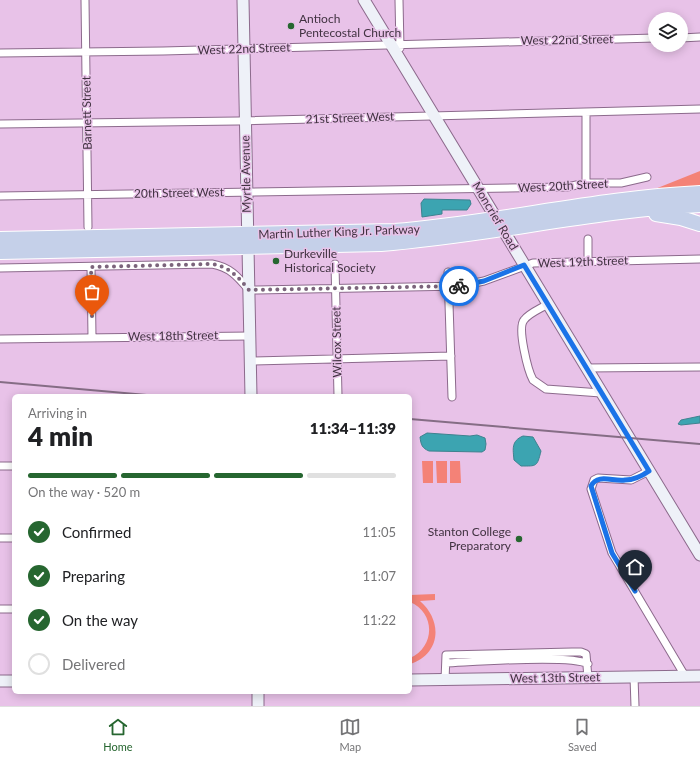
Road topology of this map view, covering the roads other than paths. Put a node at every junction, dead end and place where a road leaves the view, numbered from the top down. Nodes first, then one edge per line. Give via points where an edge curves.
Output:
1 (85, 0) edge
2 (242, 0) edge
3 (364, 0) edge
4 (399, 0) edge
5 (700, 37) edge
6 (648, 38) edge
7 (688, 38) edge
8 (395, 44) junction
9 (244, 49) junction
10 (86, 52) junction
11 (0, 53) edge
12 (700, 109) edge
13 (586, 112) junction
14 (435, 116) junction
15 (245, 121) junction
16 (88, 123) junction
17 (0, 124) edge
18 (646, 177) dead end
19 (586, 183) junction
20 (479, 189) junction
21 (247, 192) junction
22 (700, 193) edge
23 (88, 194) junction
24 (0, 196) edge
25 (700, 205) edge
26 (600, 214) junction
27 (498, 223) junction
28 (700, 224) edge
29 (88, 227) dead end
30 (0, 239) edge
31 (588, 239) dead end
32 (248, 241) junction
33 (0, 252) edge
34 (700, 259) edge
35 (588, 261) junction
36 (335, 264) dead end
37 (524, 265) junction
38 (91, 267) junction
39 (0, 268) edge
40 (448, 272) dead end
41 (448, 286) junction
42 (336, 289) junction
43 (249, 290) junction
44 (548, 304) junction
45 (250, 336) junction
46 (92, 337) junction
47 (0, 339) edge
48 (451, 356) junction
49 (337, 359) junction
50 (250, 361) junction
51 (700, 367) edge
52 (586, 368) junction
53 (601, 393) junction
54 (251, 394) edge
55 (338, 394) edge
56 (452, 396) dead end
57 (0, 466) edge
58 (12, 466) edge
59 (649, 471) junction
60 (0, 538) edge
61 (12, 538) edge
62 (700, 555) edge
63 (0, 609) edge
64 (12, 609) edge
65 (685, 676) junction
66 (700, 676) edge
67 (634, 677) junction
68 (588, 678) junction
69 (412, 680) edge
70 (445, 680) junction
71 (0, 681) edge
72 (12, 681) edge
73 (258, 694) edge
74 (258, 706) edge
75 (635, 706) edge

1 - 10 street, Barnett Street
2 - 9 main road, Myrtle Avenue
3 - 8 main road, Moncrief Road
4 - 8 street
5 - 7 street
6 - 8 street, West 22nd Street
8 - 9 street, West 22nd Street
8 - 14 main road, Moncrief Road via 401,60
9 - 10 street, West 22nd Street
9 - 15 main road, Myrtle Avenue
10 - 11 street, West 22nd Street
10 - 16 street, Barnett Street
12 - 13 street, 21st Street West
13 - 14 street, 21st Street West
13 - 19 street
14 - 15 street, 21st Street West
14 - 20 main road, Moncrief Road
15 - 16 street, 21st Street West
15 - 21 main road, Myrtle Avenue
16 - 17 street, 21st Street West
16 - 23 street, Barnett Street
18 - 19 street, West 20th Street via 616,184
19 - 20 street, West 20th Street via 567,187
20 - 21 street, 20th Street West
20 - 27 main road, Moncrief Road
21 - 23 street, 20th Street West
21 - 32 main road, Myrtle Avenue
22 - 27 highway, Martin Luther King Jr. Parkway via 625,199
23 - 24 street, 20th Street West
23 - 29 street, Barnett Street
25 - 26 highway, Martin Luther King Jr. Parkway
26 - 27 highway, Martin Luther King Jr. Parkway
26 - 28 highway via 652,213
27 - 32 highway, Martin Luther King Jr. Parkway
27 - 37 main road, Moncrief Road
30 - 32 highway, Martin Luther King Jr. Parkway
31 - 35 street
32 - 33 highway, Martin Luther King Jr. Parkway
32 - 43 main road, Myrtle Avenue
34 - 35 street, West 19th Street
35 - 37 street, West 19th Street
36 - 42 street, Wilcox Street
37 - 41 street, West 19th Street via 484,281
37 - 44 main road, Moncrief Road
38 - 39 street
38 - 43 street via 212,264 234,273
38 - 46 street
40 - 41 street
41 - 42 street, West 19th Street
41 - 48 street
42 - 43 street, West 19th Street
42 - 49 street, Wilcox Street
43 - 45 main road, Myrtle Avenue
44 - 52 main road, Moncrief Road
44 - 53 street via 521,324 524,348 533,380 546,389
45 - 46 street, West 18th Street
45 - 50 main road, Myrtle Avenue
46 - 47 street, West 18th Street
48 - 49 street
48 - 56 street
49 - 50 street
49 - 55 street, Wilcox Street
50 - 54 main road, Myrtle Avenue
51 - 52 street
52 - 53 main road, Moncrief Road
53 - 59 main road, Moncrief Road
57 - 58 street
59 - 62 main road, Moncrief Road
59 - 65 street via 630,480 598,478 594,480 591,490 612,553
60 - 61 street
63 - 64 street
65 - 66 main road, West 13th Street
65 - 67 main road, West 13th Street
67 - 68 main road, West 13th Street
67 - 75 street
68 - 70 main road, West 13th Street
68 - 70 street via 586,654 572,652 446,655
69 - 70 main road, West 13th Street
71 - 72 main road
73 - 74 main road

